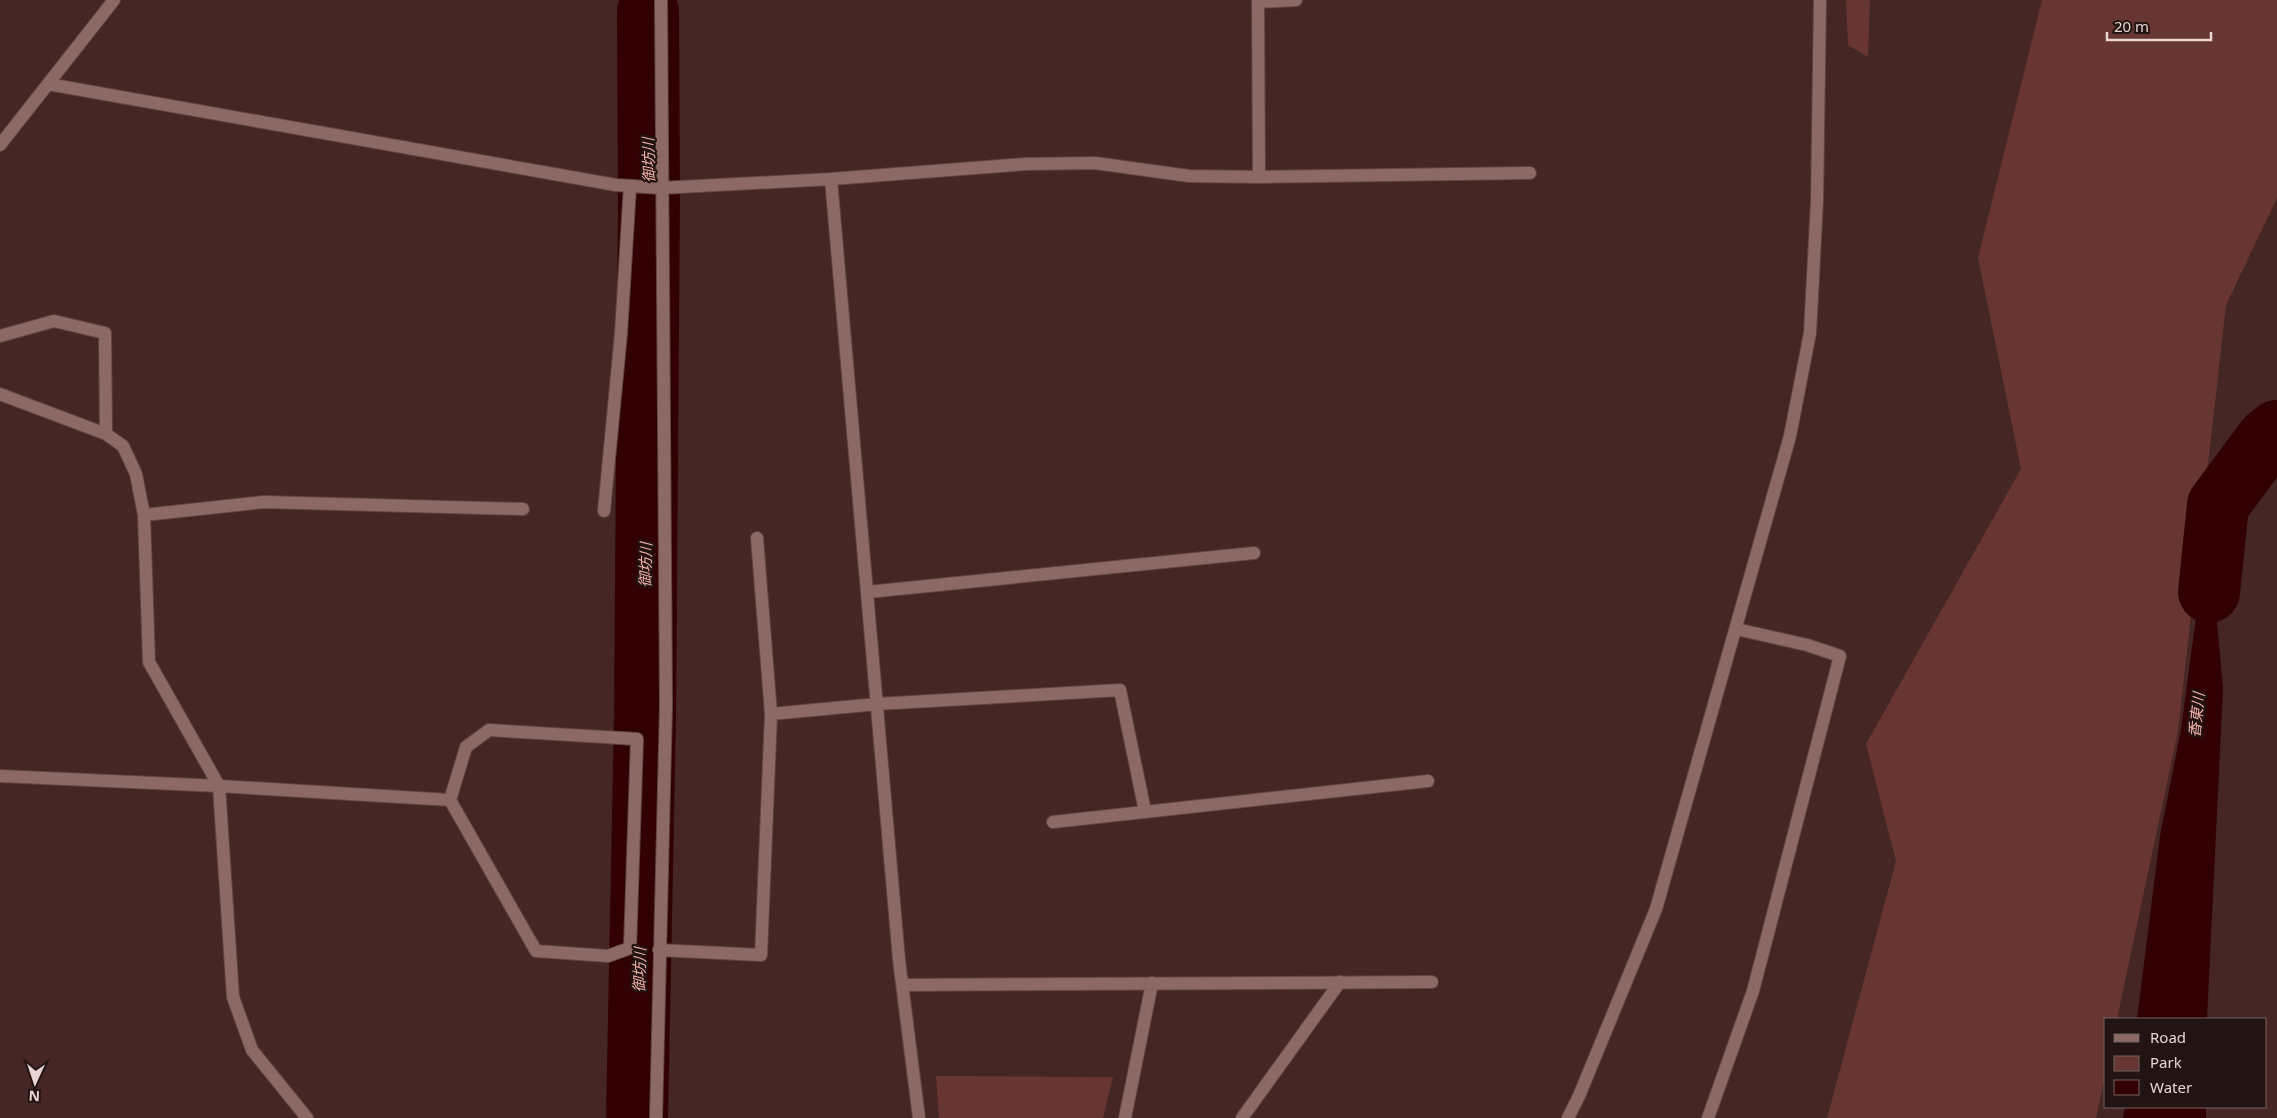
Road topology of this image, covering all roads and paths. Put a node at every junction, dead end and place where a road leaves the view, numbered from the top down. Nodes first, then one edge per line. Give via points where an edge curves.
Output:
1 (114, 0) edge
2 (661, 0) edge
3 (1296, 0) edge
4 (1820, 0) edge
5 (1258, 1) edge
6 (48, 84) junction
7 (0, 145) edge
8 (1530, 173) dead end
9 (1259, 177) junction
10 (831, 179) junction
11 (630, 186) junction
12 (661, 188) junction
13 (0, 336) edge
14 (0, 394) edge
15 (106, 434) junction
16 (523, 509) dead end
17 (604, 511) dead end
18 (144, 516) junction
19 (757, 538) dead end
20 (1254, 554) dead end
21 (868, 592) junction
22 (1736, 629) junction
23 (877, 704) junction
24 (771, 714) junction
25 (0, 776) edge
26 (1428, 780) dead end
27 (218, 786) junction
28 (450, 800) junction
29 (1145, 811) junction
30 (1052, 822) dead end
31 (659, 950) junction
32 (1340, 982) junction
33 (1432, 982) dead end
34 (1152, 984) junction
35 (903, 985) junction
36 (307, 1118) edge
37 (656, 1118) edge
38 (920, 1118) edge
39 (1125, 1118) edge
40 (1242, 1118) edge
41 (1568, 1118) edge
42 (1708, 1118) edge

1 - 6 street
2 - 12 street
3 - 5 street
4 - 22 street via 1817,201 1810,332 1790,436
5 - 9 street
6 - 7 street
6 - 11 street
8 - 9 street
9 - 10 street via 1190,176 1095,163 1026,164
10 - 12 street
10 - 21 street
11 - 12 street
11 - 17 street via 621,333
12 - 31 street via 666,705
13 - 15 street via 54,321 105,333
14 - 15 street
15 - 18 street via 123,446 136,474
16 - 18 street via 264,502
18 - 27 street via 149,662
19 - 24 street
20 - 21 street
21 - 23 street
22 - 41 street via 1656,909
22 - 42 street via 1840,656 1752,991
23 - 24 street
23 - 29 street via 1120,690
23 - 35 street
24 - 31 street via 760,955
25 - 27 street
26 - 29 street
27 - 28 street
27 - 36 street via 233,997 252,1050
28 - 28 street via 466,747 489,730 637,738 630,948 608,956 536,951
29 - 30 street
31 - 37 street
32 - 33 street
32 - 34 street
32 - 40 street
34 - 35 street
34 - 39 street
35 - 38 street

